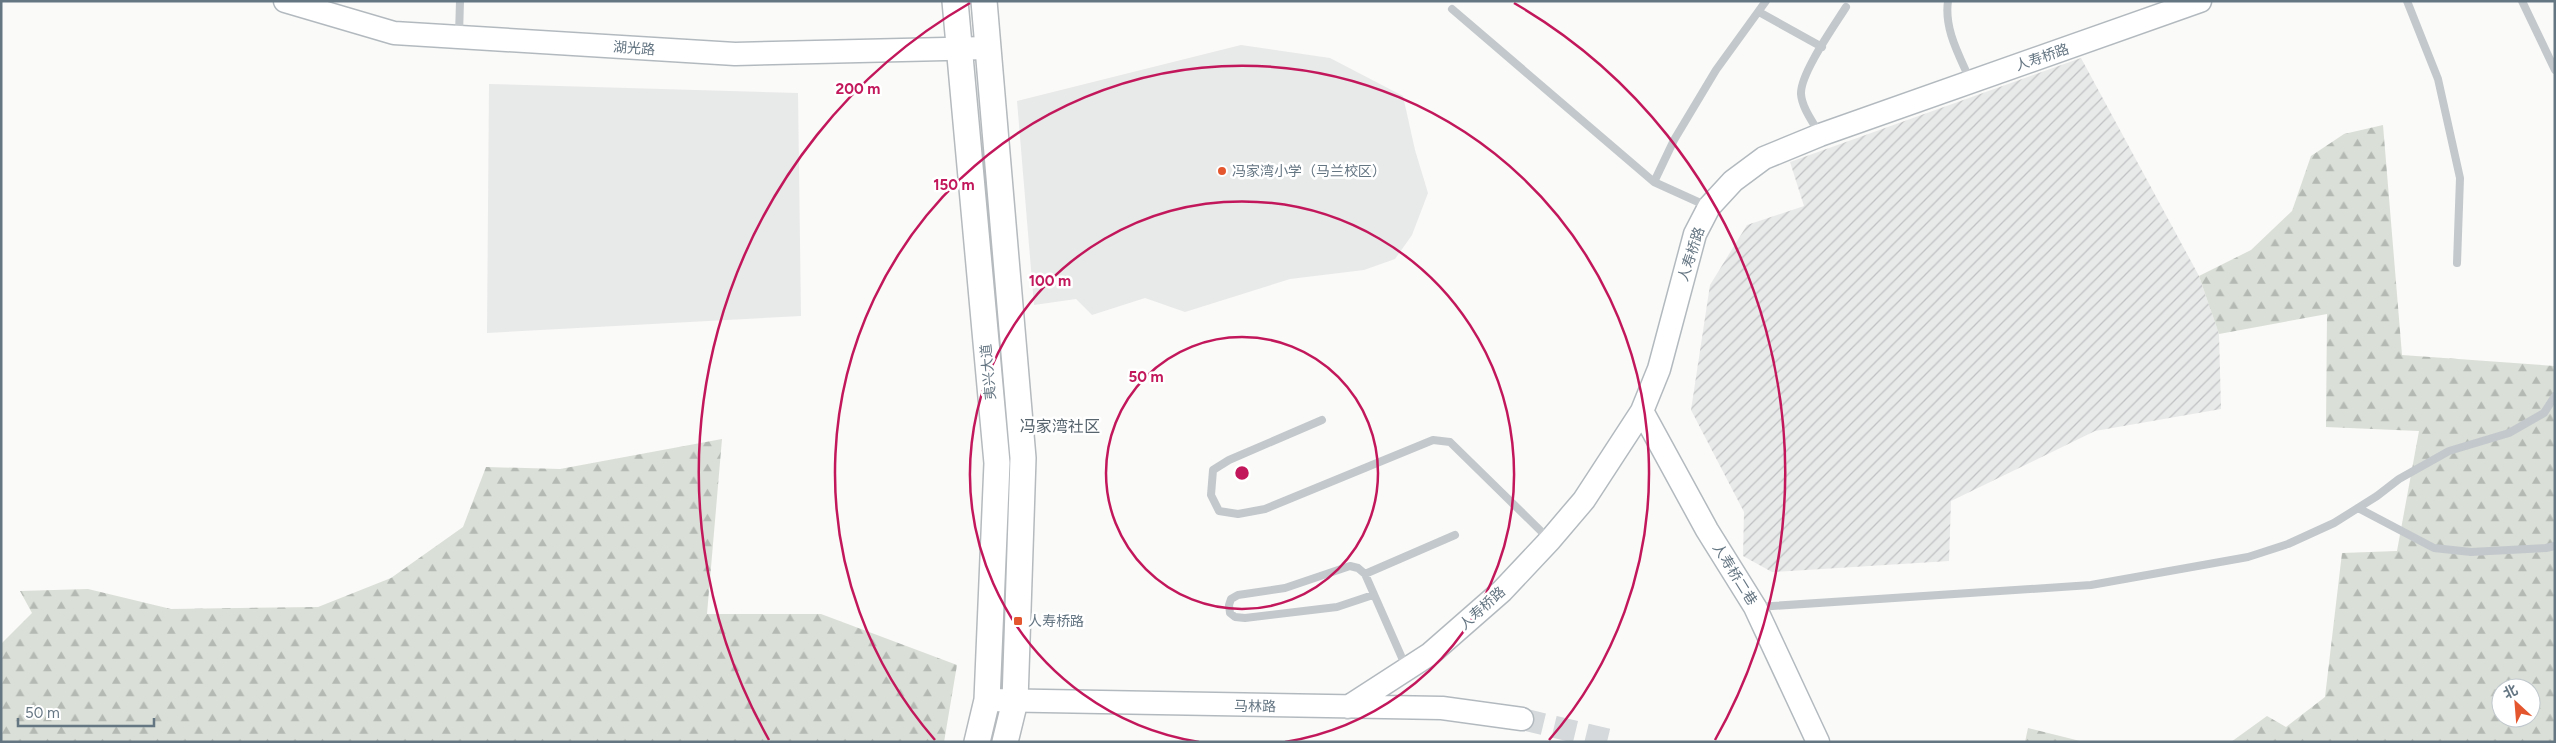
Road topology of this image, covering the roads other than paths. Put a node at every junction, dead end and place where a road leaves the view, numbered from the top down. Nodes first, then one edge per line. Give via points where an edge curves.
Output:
1 (286, 1) edge
2 (460, 1) edge
3 (955, 1) edge
4 (984, 1) edge
5 (1766, 1) edge
6 (1948, 1) edge
7 (2200, 1) edge
8 (2407, 1) edge
9 (2522, 1) edge
10 (1846, 7) dead end
11 (1452, 9) dead end
12 (1759, 12) junction
13 (459, 37) junction
14 (1822, 47) junction
15 (957, 48) junction
16 (988, 48) junction
17 (2555, 70) edge
18 (1971, 82) junction
19 (1820, 135) junction
20 (1654, 182) junction
21 (1709, 207) junction
22 (2457, 263) dead end
23 (2555, 396) edge
24 (1642, 411) junction
25 (1322, 420) dead end
26 (2358, 508) junction
27 (1455, 535) dead end
28 (1550, 540) junction
29 (2555, 546) edge
30 (1365, 574) junction
31 (1374, 595) junction
32 (1755, 607) junction
33 (1407, 669) junction
34 (986, 700) junction
35 (1015, 701) junction
36 (1348, 707) junction
37 (1522, 719) tunnel mouth
38 (977, 742) edge
39 (1005, 742) edge
40 (1818, 742) edge

1 - 13 street, 湖光路 via 394,33
2 - 13 lane
3 - 15 main road, 夷兴大道
4 - 16 main road, 夷兴大道
5 - 12 lane
6 - 18 lane via 1949,31
7 - 18 street, 人寿桥路
8 - 22 lane via 2438,80 2460,178
9 - 17 lane
10 - 14 lane
11 - 20 lane
12 - 14 lane
12 - 20 lane via 1716,70 1674,140
13 - 15 street, 湖光路 via 735,54
14 - 19 lane via 1804,78 1801,94
15 - 16 street, 湖光路
15 - 34 main road, 夷兴大道 via 997,463
16 - 35 main road, 夷兴大道 via 1023,458
18 - 19 street, 人寿桥路
19 - 21 street, 人寿桥路 via 1764,158 1733,181
20 - 21 lane
21 - 24 street, 人寿桥路 via 1692,242 1659,369
23 - 26 lane via 2544,413 2509,433 2449,451 2399,479
24 - 28 street, 人寿桥路 via 1584,500
24 - 32 street, 人寿桥二巷 via 1707,530
25 - 28 lane via 1213,470 1211,495 1219,511 1238,514 1265,509 1433,440 1450,442
26 - 29 lane via 2434,548 2471,552
26 - 32 lane via 2334,524 2248,557 2091,585
27 - 30 lane
28 - 33 street, 人寿桥路 via 1502,591 1430,654
30 - 31 lane
30 - 31 lane via 1350,566 1285,588 1238,595 1228,605 1230,613 1245,618 1317,610
31 - 33 lane
32 - 40 street, 人寿桥二巷
33 - 36 street, 人寿桥路
34 - 35 street, 马林路
34 - 38 main road, 夷兴大道
35 - 36 street, 马林路
35 - 39 main road, 夷兴大道
36 - 37 street, 马林路 via 1442,708

